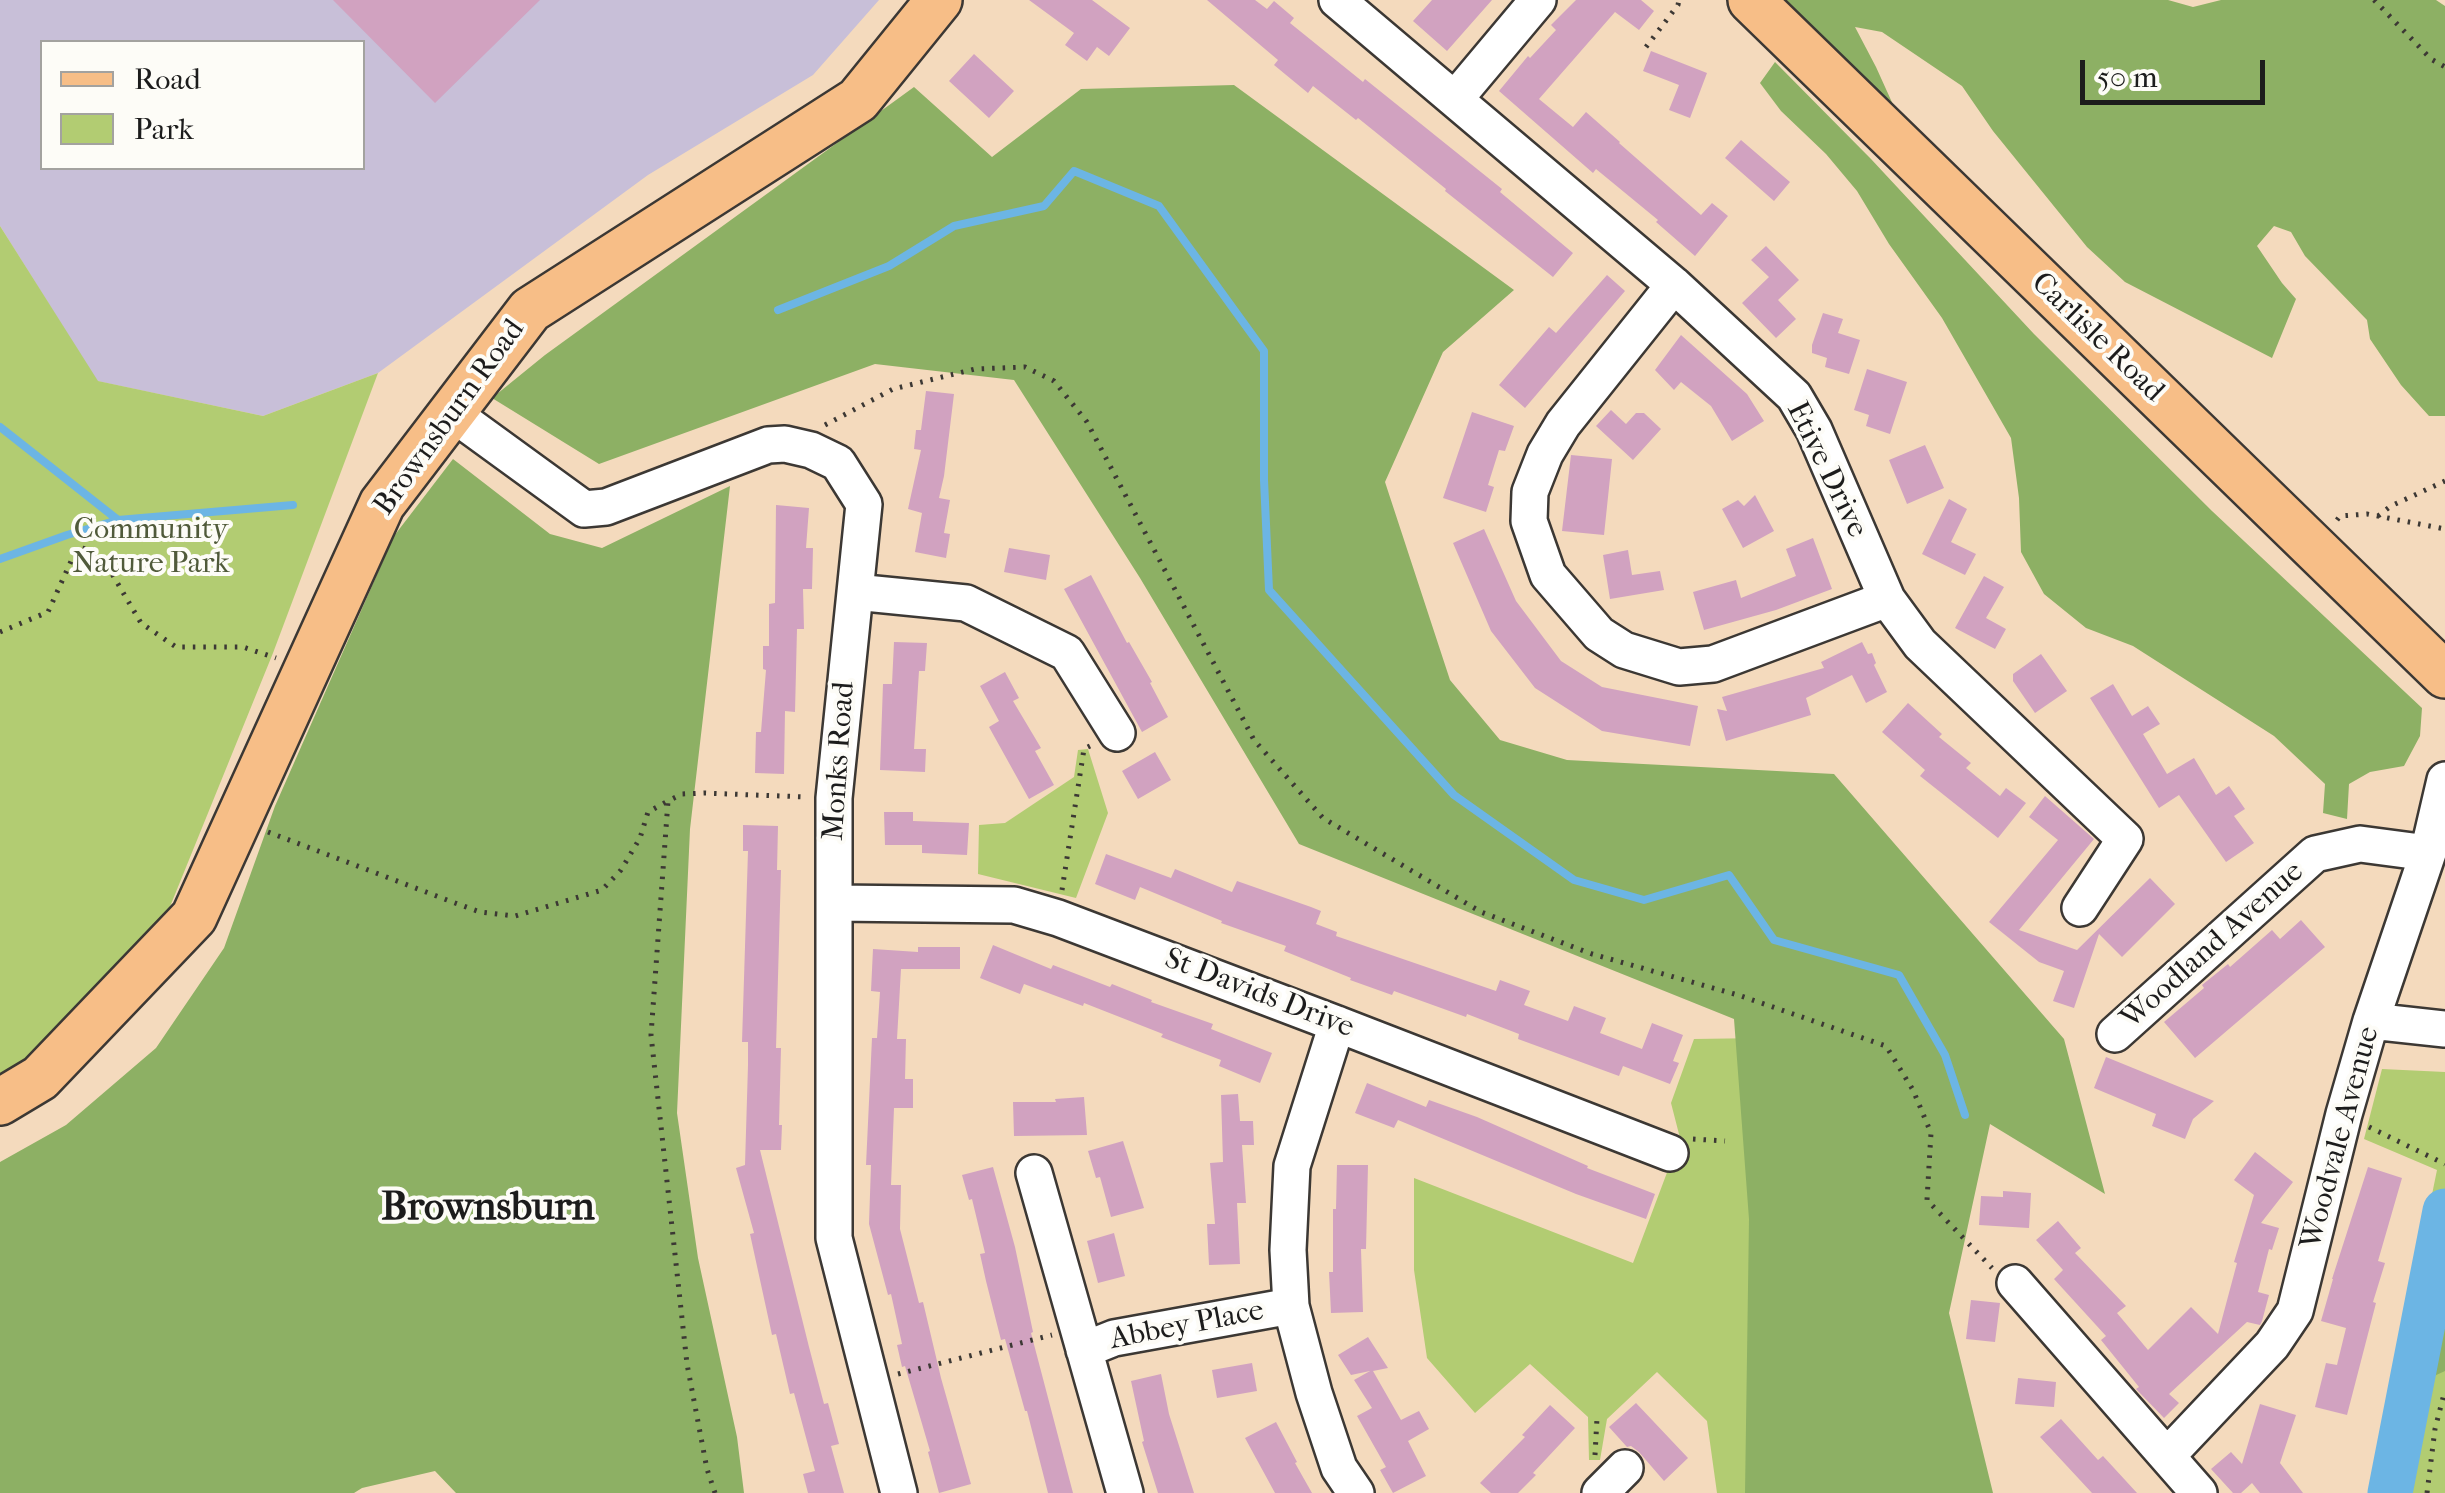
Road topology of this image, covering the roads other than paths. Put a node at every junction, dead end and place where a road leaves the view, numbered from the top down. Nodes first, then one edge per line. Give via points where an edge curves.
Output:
1 (940, 0) edge
2 (1338, 0) edge
3 (1538, 0) edge
4 (1751, 0) edge
5 (1455, 99) junction
6 (1674, 285) junction
7 (452, 413) junction
8 (855, 592) junction
9 (1887, 599) junction
10 (2445, 675) edge
11 (1117, 733) road end
12 (2445, 780) edge
13 (2428, 853) junction
14 (834, 903) junction
15 (2080, 908) dead end
16 (2372, 1021) junction
17 (1337, 1024) junction
18 (2445, 1028) edge
19 (2115, 1034) dead end
20 (0, 1102) edge
21 (1670, 1154) dead end
22 (1034, 1173) dead end
23 (2015, 1283) road end
24 (1291, 1306) junction
25 (1081, 1339) junction
26 (2166, 1456) junction
27 (899, 1493) edge
28 (1125, 1493) edge
29 (1356, 1493) edge
30 (2199, 1493) edge

1 - 7 main road, Brownsburn Road via 858,100 530,310
2 - 5 street, Etive Drive
3 - 5 street
4 - 10 main road, Carlisle Road
5 - 6 street, Etive Drive
6 - 9 street, Etive Drive via 1794,396
6 - 9 street via 1546,454 1530,492 1529,522 1548,575 1599,634 1624,650 1679,667 1713,664
7 - 8 street, Monks Road via 584,509 606,507 768,445 811,450 838,462 864,504
7 - 20 main road, Brownsburn Road via 382,504 194,918 40,1078
8 - 11 street via 966,603 1066,653
8 - 14 street, Monks Road via 834,798
9 - 15 street, Etive Drive via 1920,644 2125,839
12 - 13 street, Woodvale Avenue
13 - 16 street, Woodvale Avenue
13 - 19 street, Woodland Avenue via 2360,844 2316,854
14 - 17 street, St Davids Drive via 1014,906
14 - 27 street, Monks Road via 834,1238
16 - 18 street
16 - 26 street, Woodvale Avenue via 2295,1310 2272,1345
17 - 21 street, St Davids Drive
17 - 24 street via 1292,1166
22 - 25 street, Abbey Place
23 - 26 street
24 - 25 street, Abbey Place
24 - 29 street via 1340,1468
25 - 28 street, Abbey Place
26 - 30 street

